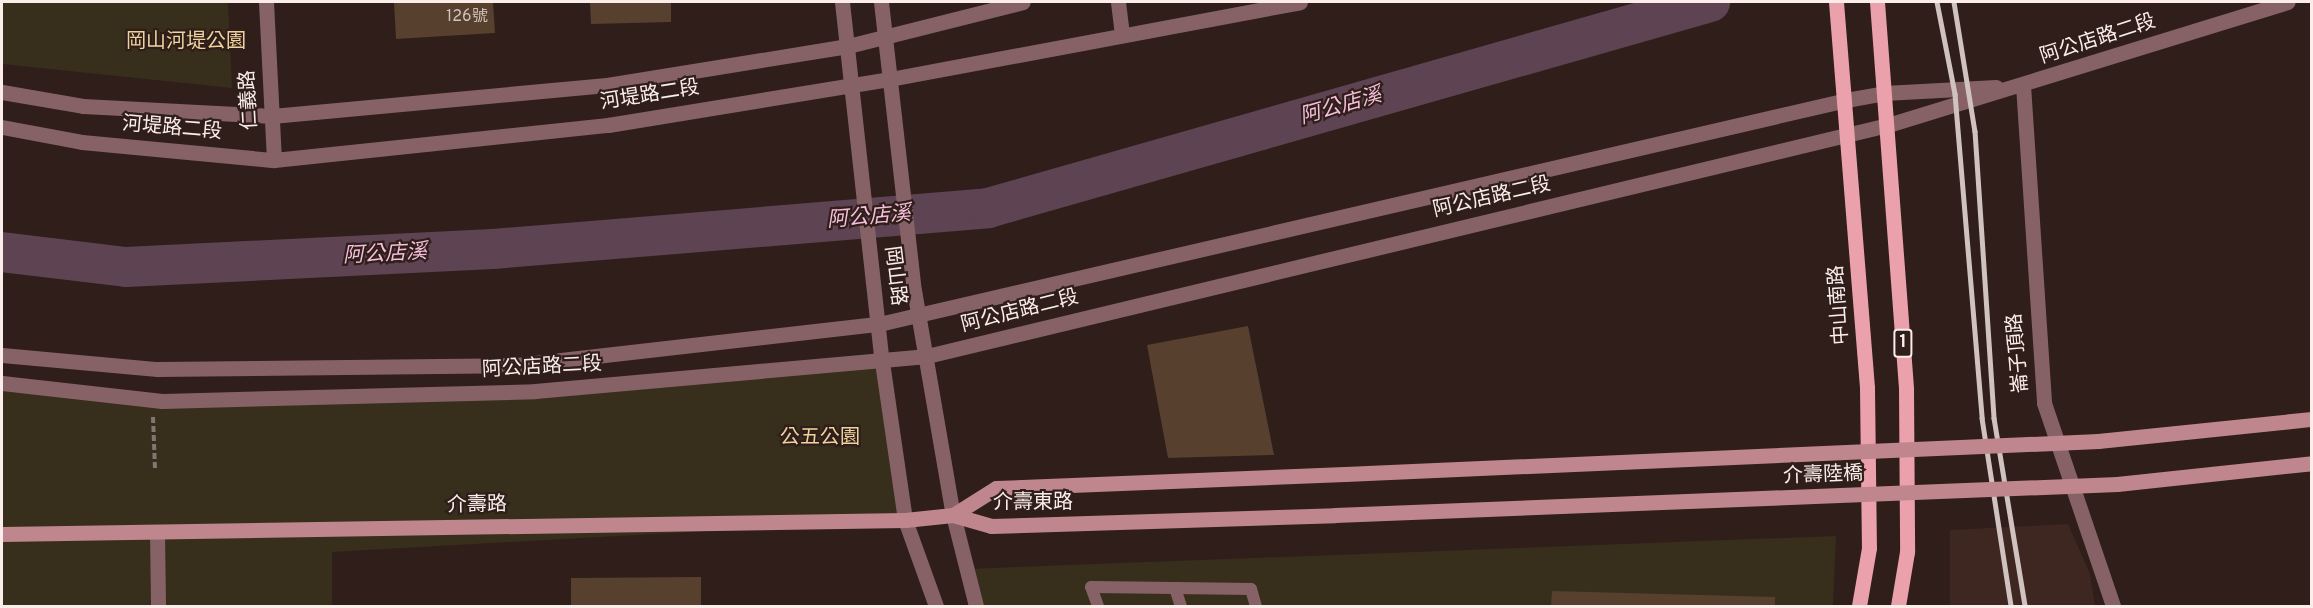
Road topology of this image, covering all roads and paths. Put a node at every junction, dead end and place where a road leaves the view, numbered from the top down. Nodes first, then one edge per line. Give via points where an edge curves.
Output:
1 (266, 2) edge
2 (842, 2) edge
3 (881, 2) edge
4 (1023, 2) edge
5 (1118, 2) edge
6 (1300, 2) edge
7 (1836, 2) edge
8 (1877, 2) edge
9 (2288, 2) edge
10 (886, 34) junction
11 (1122, 35) junction
12 (848, 46) junction
13 (890, 80) junction
14 (2023, 85) junction
15 (850, 86) junction
16 (1883, 87) junction
17 (2, 92) edge
18 (1846, 94) junction
19 (272, 116) junction
20 (1888, 126) junction
21 (2, 127) edge
22 (1849, 135) junction
23 (274, 160) junction
24 (921, 316) junction
25 (879, 324) junction
26 (2, 355) edge
27 (927, 356) junction
28 (882, 362) junction
29 (2, 383) edge
30 (153, 400) junction
31 (2312, 419) edge
32 (2312, 464) edge
33 (155, 468) dead end
34 (1345, 474) joint
35 (953, 515) junction
36 (1335, 515) joint
37 (905, 520) junction
38 (157, 532) junction
39 (2, 534) edge
40 (1175, 588) junction
41 (158, 606) edge
42 (936, 606) edge
43 (976, 606) edge
44 (1098, 606) edge
45 (1181, 606) edge
46 (1256, 606) edge
47 (1859, 606) edge
48 (1898, 606) edge
49 (2113, 606) edge

1 - 19 street, 仁義路
2 - 12 street, 岡山路
3 - 10 street, 岡山路
4 - 10 street, 河堤路二段
5 - 11 street
6 - 11 street, 河堤路二段
7 - 18 main road, 中山南路 / 1
8 - 16 main road, 1
9 - 14 street, 阿公店路二段
10 - 12 street, 河堤路二段
10 - 13 street, 岡山路
11 - 13 street, 河堤路二段
12 - 15 street, 岡山路
12 - 19 street, 河堤路二段 via 607,86
13 - 15 street, 河堤路二段
13 - 24 street, 岡山路 via 914,290
14 - 16 street, 阿公店路二段
14 - 20 street, 阿公店路二段
14 - 49 street, 崙子頂路 via 2044,403
15 - 23 street, 河堤路二段 via 608,125
15 - 25 street, 岡山路
16 - 18 street, 阿公店路二段
16 - 20 main road, 1
17 - 19 street, 河堤路二段 via 83,106
18 - 22 main road, 中山南路 / 1
18 - 24 street, 阿公店路二段
19 - 23 street, 仁義路
20 - 22 street, 阿公店路二段
20 - 48 main road, 1 via 1906,389 1907,552
21 - 23 street, 河堤路二段 via 82,142
22 - 27 street, 阿公店路二段
22 - 47 main road, 中山南路 / 1 via 1867,388 1869,548
24 - 25 street, 阿公店路二段
24 - 27 street, 岡山路
25 - 26 street, 阿公店路二段 via 517,365 157,369
25 - 28 street, 岡山路
27 - 28 street, 阿公店路二段
27 - 35 street, 岡山路
28 - 30 street, 阿公店路二段 via 535,391
28 - 37 street, 岡山路
29 - 30 street, 阿公店路二段
30 - 33 path
31 - 34 main road, 介壽陸橋, bridge via 2098,441
32 - 36 main road, 介壽陸橋, bridge via 2117,484
34 - 35 main road, 介壽東路 via 996,488
35 - 36 main road, 介壽東路 via 991,526
35 - 37 main road, 介壽路
35 - 43 street, 岡山路
37 - 38 main road, 介壽路
37 - 42 street, 岡山路
38 - 39 main road, 介壽路
38 - 41 street
40 - 44 lane via 1091,587
40 - 45 lane
40 - 46 lane via 1251,589

